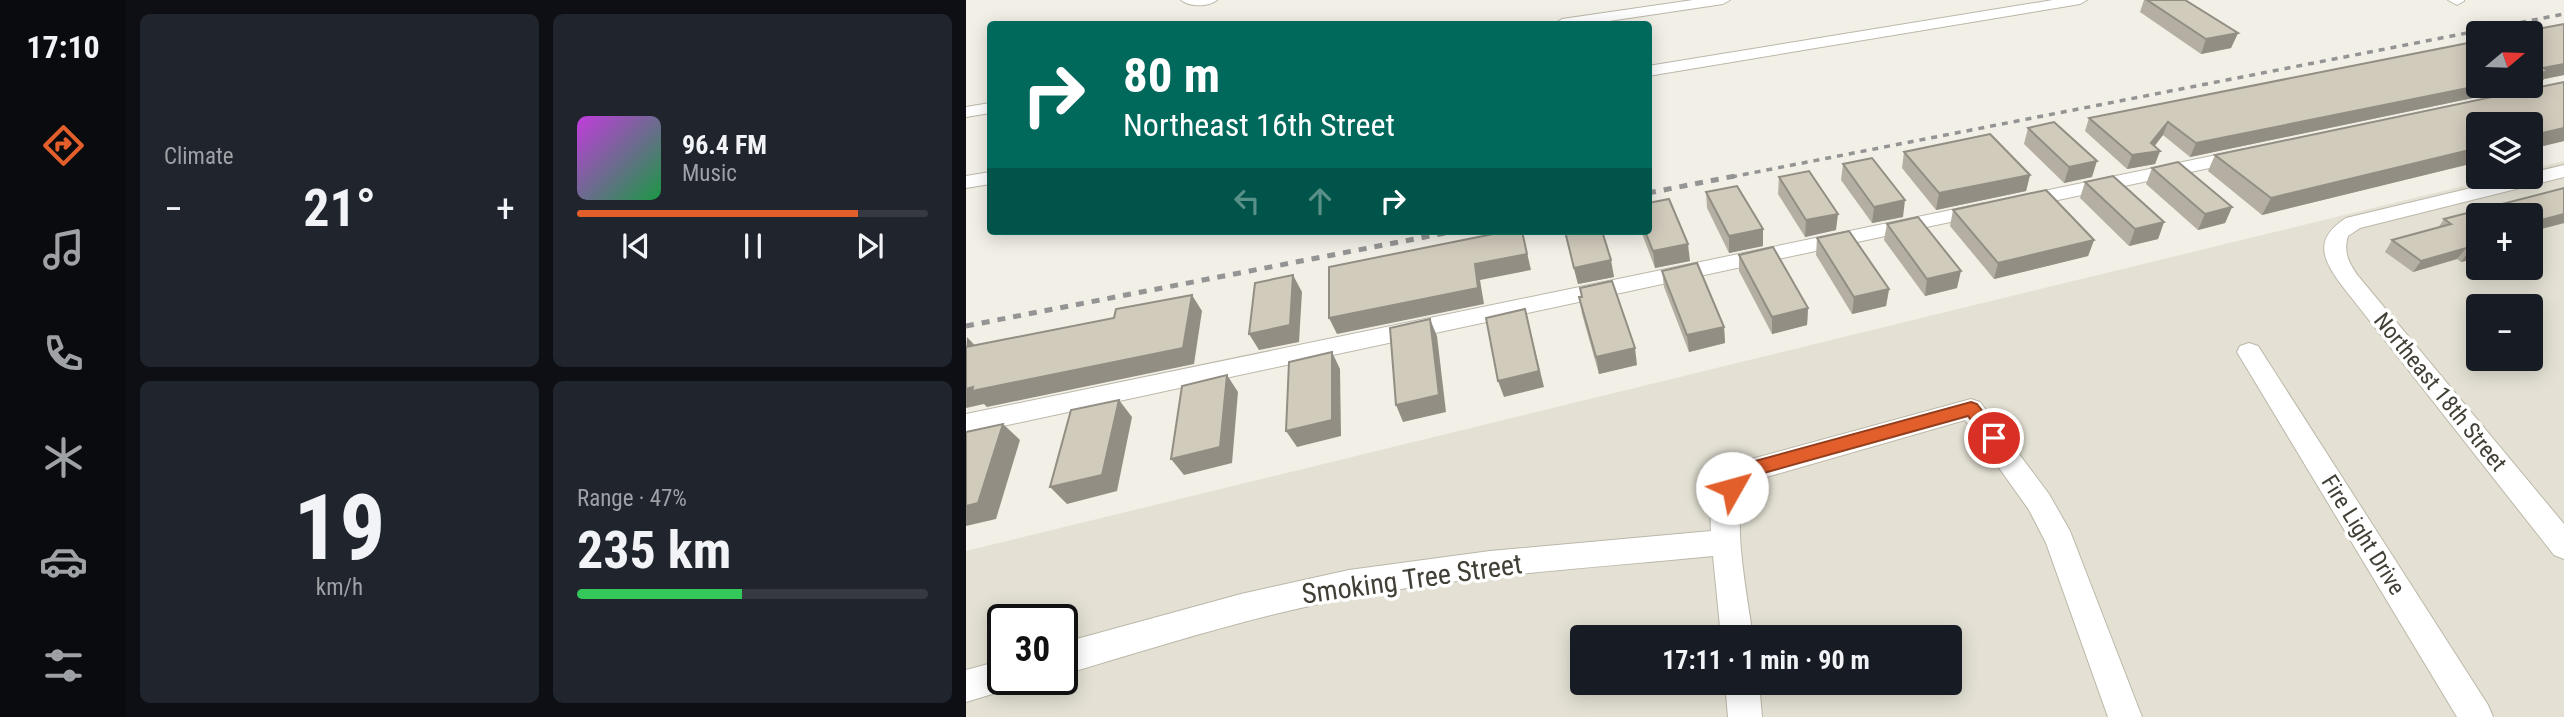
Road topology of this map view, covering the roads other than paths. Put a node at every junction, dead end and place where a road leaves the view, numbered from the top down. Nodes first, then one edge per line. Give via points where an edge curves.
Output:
1 (1188, 0) edge
2 (1210, 0) edge
3 (1723, 0) edge
4 (2080, 0) edge
5 (1568, 20) edge
6 (1652, 70) edge
7 (987, 108) edge
8 (966, 111) edge
9 (2263, 150) edge
10 (2564, 171) edge
11 (987, 178) edge
12 (966, 182) edge
13 (2249, 352) dead end
14 (966, 424) edge
15 (1728, 542) junction
16 (2564, 547) edge
17 (1736, 625) edge
18 (1078, 656) edge
19 (987, 680) edge
20 (966, 686) edge
21 (1743, 695) edge
22 (1745, 717) edge
23 (2125, 717) edge
24 (2476, 717) edge

1 - 2 street
3 - 5 street
4 - 6 street
7 - 8 street
9 - 14 street
10 - 16 street, Northeast 18th Street via 2353,223 2339,232 2333,249 2351,282
11 - 12 street
13 - 24 street, Fire Light Drive
15 - 17 street
15 - 18 street, Smoking Tree Street via 1383,578 1300,594
15 - 23 street via 1727,501 1740,478 1754,468 1971,409 2039,502 2060,540
19 - 20 street
21 - 22 street

